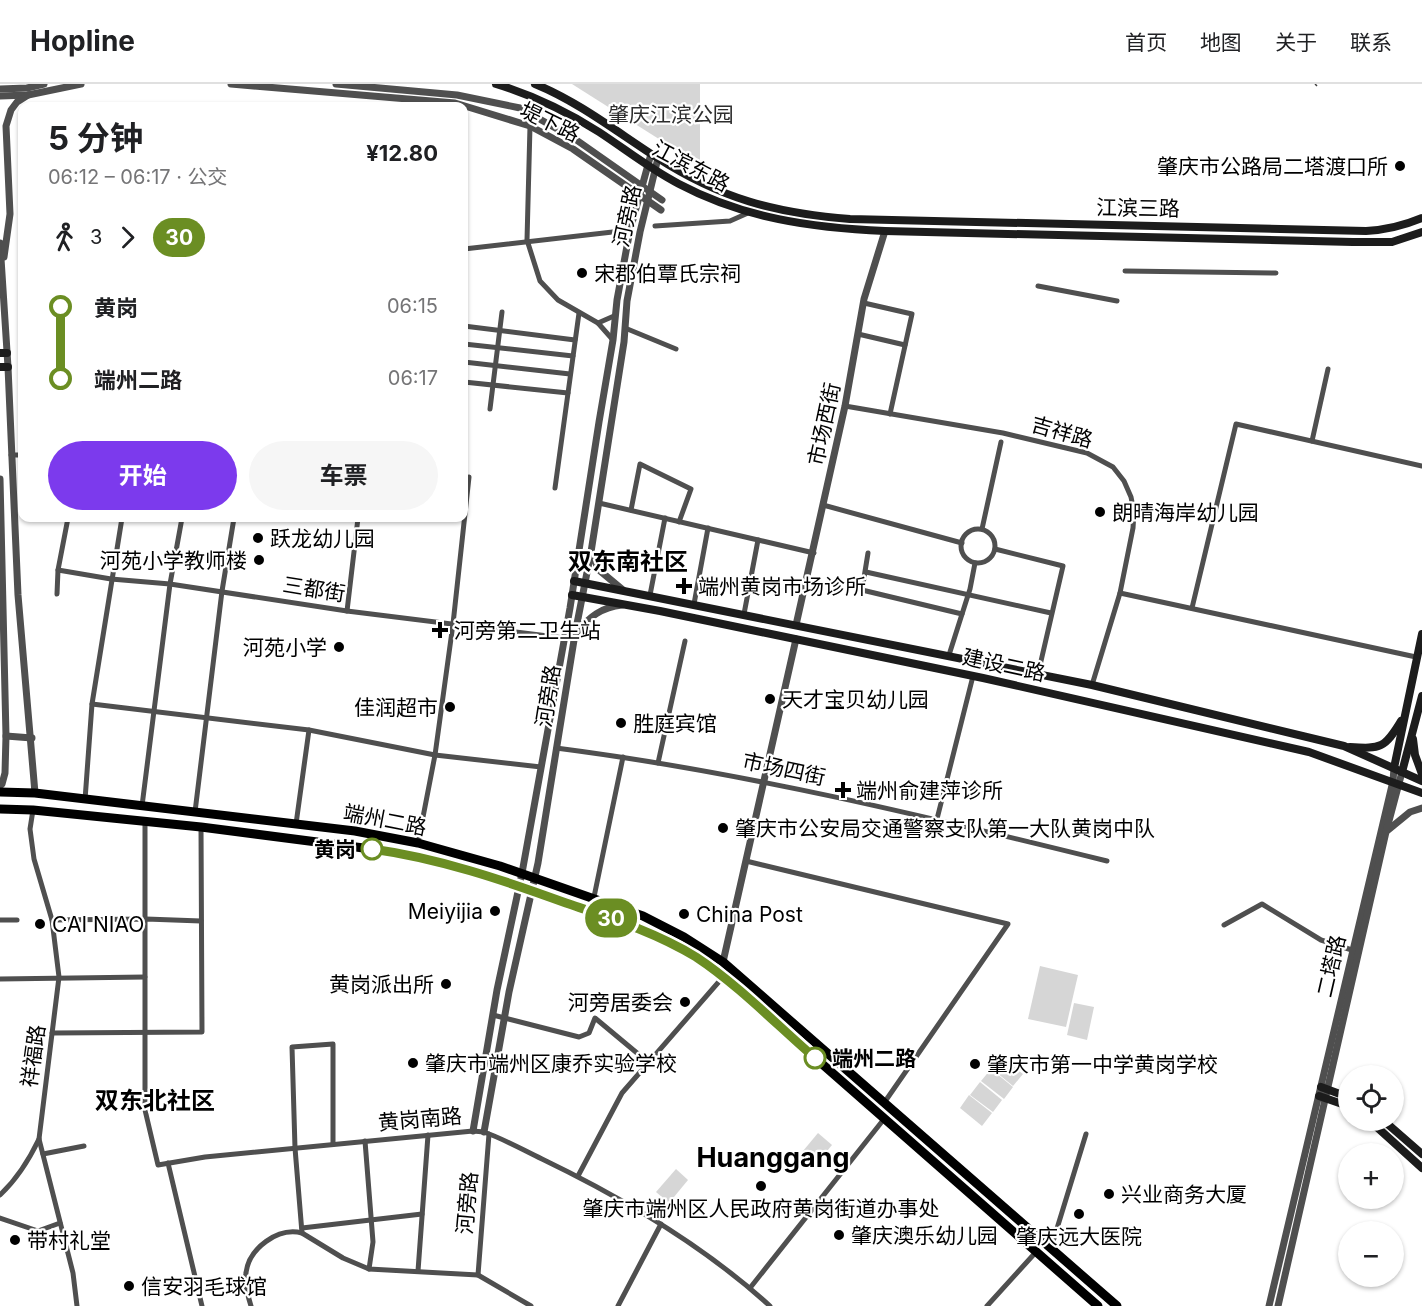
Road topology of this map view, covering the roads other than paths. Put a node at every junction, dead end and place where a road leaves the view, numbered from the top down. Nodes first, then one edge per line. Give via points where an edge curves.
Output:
1 (44, 84) edge
2 (81, 84) edge
3 (231, 84) edge
4 (336, 84) edge
5 (496, 84) edge
6 (535, 84) edge
7 (0, 89) edge
8 (403, 89) junction
9 (28, 95) junction
10 (0, 96) edge
11 (393, 102) edge
12 (402, 102) edge
13 (468, 107) edge
14 (530, 126) junction
15 (654, 156) junction
16 (646, 168) junction
17 (653, 173) junction
18 (662, 200) dead end
19 (661, 210) dead end
20 (748, 213) junction
21 (1422, 218) edge
22 (850, 219) joint
23 (655, 226) dead end
24 (630, 230) junction
25 (885, 231) junction
26 (640, 232) junction
27 (1422, 232) edge
28 (527, 240) junction
29 (0, 243) edge
30 (468, 248) edge
31 (3, 267) junction
32 (1125, 271) dead end
33 (1276, 273) dead end
34 (1038, 286) dead end
35 (1117, 301) dead end
36 (864, 303) junction
37 (0, 304) edge
38 (502, 312) dead end
39 (579, 313) junction
40 (614, 316) junction
41 (5, 319) junction
42 (598, 323) junction
43 (468, 327) edge
44 (625, 328) junction
45 (500, 331) junction
46 (858, 334) junction
47 (575, 340) junction
48 (613, 340) junction
49 (468, 344) edge
50 (905, 345) junction
51 (498, 348) junction
52 (676, 349) dead end
53 (3, 353) edge
54 (573, 357) junction
55 (468, 362) edge
56 (495, 365) junction
57 (4, 367) edge
58 (1328, 369) dead end
59 (570, 374) junction
60 (468, 382) edge
61 (493, 385) junction
62 (568, 393) junction
63 (845, 406) junction
64 (489, 410) dead end
65 (0, 413) edge
66 (9, 414) junction
67 (890, 414) junction
68 (1312, 441) junction
69 (1001, 442) dead end
70 (11, 455) junction
71 (18, 455) edge
72 (1422, 466) edge
73 (469, 477) dead end
74 (0, 479) edge
75 (468, 486) edge
76 (555, 488) dead end
77 (599, 503) junction
78 (823, 505) junction
79 (631, 510) junction
80 (665, 519) junction
81 (67, 522) edge
82 (121, 522) edge
83 (181, 522) edge
84 (233, 522) edge
85 (358, 522) edge
86 (464, 522) edge
87 (679, 522) junction
88 (708, 528) junction
89 (982, 530) junction
90 (758, 540) junction
91 (962, 543) junction
92 (995, 549) junction
93 (591, 552) junction
94 (814, 553) junction
95 (868, 553) dead end
96 (975, 563) junction
97 (58, 570) junction
98 (866, 572) junction
99 (111, 579) junction
100 (574, 581) junction
101 (585, 583) junction
102 (171, 584) junction
103 (623, 590) junction
104 (222, 591) junction
105 (1120, 592) junction
106 (57, 594) dead end
107 (572, 595) junction
108 (650, 595) junction
109 (968, 595) junction
110 (582, 597) junction
111 (662, 598) junction
112 (694, 604) junction
113 (623, 605) junction
114 (1191, 608) junction
115 (347, 611) junction
116 (660, 611) junction
117 (1051, 613) junction
118 (744, 614) junction
119 (962, 614) junction
120 (453, 624) junction
121 (796, 625) junction
122 (575, 634) junction
123 (1422, 634) edge
124 (564, 638) junction
125 (796, 639) junction
126 (685, 641) dead end
127 (949, 655) junction
128 (2, 657) edge
129 (1416, 657) junction
130 (1038, 674) junction
131 (972, 676) junction
132 (1092, 685) junction
133 (1422, 696) edge
134 (92, 704) junction
135 (155, 710) junction
136 (1404, 715) junction
137 (206, 717) junction
138 (309, 730) junction
139 (1413, 735) junction
140 (6, 736) junction
141 (32, 738) junction
142 (1314, 739) junction
143 (1344, 746) junction
144 (556, 748) junction
145 (1309, 752) junction
146 (435, 755) junction
147 (624, 757) junction
148 (658, 763) junction
149 (541, 767) junction
150 (1394, 768) junction
151 (1402, 772) junction
152 (1422, 774) edge
153 (763, 780) junction
154 (1422, 781) edge
155 (1396, 783) junction
156 (0, 786) edge
157 (0, 792) edge
158 (35, 793) junction
159 (1422, 793) edge
160 (85, 800) junction
161 (142, 806) junction
162 (1422, 808) edge
163 (0, 809) edge
164 (33, 810) junction
165 (195, 812) junction
166 (937, 819) junction
167 (145, 821) junction
168 (296, 824) junction
169 (201, 826) junction
170 (1386, 832) junction
171 (418, 843) junction
172 (746, 861) junction
173 (1107, 861) dead end
174 (500, 866) junction
175 (522, 873) junction
176 (496, 878) junction
177 (535, 878) junction
178 (519, 886) junction
179 (532, 891) junction
180 (573, 891) junction
181 (594, 897) junction
182 (569, 904) junction
183 (146, 919) junction
184 (0, 920) edge
185 (17, 920) dead end
186 (52, 920) junction
187 (201, 921) junction
188 (1224, 925) dead end
189 (1356, 951) junction
190 (723, 962) junction
191 (59, 977) junction
192 (145, 977) junction
193 (723, 977) junction
194 (0, 980) edge
195 (493, 1015) junction
196 (504, 1018) junction
197 (145, 1032) junction
198 (52, 1033) junction
199 (649, 1063) junction
200 (1323, 1092) junction
201 (1338, 1095) edge
202 (1338, 1100) edge
203 (884, 1103) junction
204 (884, 1119) junction
205 (472, 1131) junction
206 (1381, 1131) edge
207 (1396, 1131) edge
208 (487, 1133) junction
209 (1086, 1134) dead end
210 (428, 1135) junction
211 (39, 1139) junction
212 (365, 1141) junction
213 (333, 1144) junction
214 (84, 1146) dead end
215 (295, 1148) junction
216 (43, 1154) junction
217 (1422, 1154) edge
218 (168, 1163) junction
219 (1422, 1168) edge
220 (578, 1176) junction
221 (0, 1195) edge
222 (422, 1214) junction
223 (0, 1218) edge
224 (372, 1219) junction
225 (60, 1223) junction
226 (661, 1224) junction
227 (302, 1231) junction
228 (1051, 1248) junction
229 (1036, 1252) junction
230 (369, 1269) junction
231 (418, 1271) junction
232 (478, 1275) junction
233 (750, 1288) junction
234 (75, 1305) edge
235 (202, 1306) edge
236 (251, 1306) edge
237 (531, 1306) edge
238 (618, 1306) edge
239 (770, 1306) edge
240 (987, 1306) edge
241 (1098, 1306) edge
242 (1117, 1306) edge
243 (1269, 1306) edge
244 (1278, 1306) edge

1 - 7 street
2 - 9 street
3 - 11 street, 堤下路
4 - 8 street, 堤下路
5 - 16 main road, 江滨东路 via 520,91 598,131
6 - 15 main road, 江滨东路 via 570,101
8 - 12 street
8 - 18 street, 堤下路 via 520,108 574,139
9 - 10 street
9 - 31 street via 10,110 6,126 10,214
13 - 14 street, 堤下路
14 - 19 street, 堤下路 via 573,149
14 - 28 street
15 - 16 street, 河旁路
15 - 17 street, 河旁路
15 - 22 main road, 江滨东路 via 729,195 759,205 809,216
16 - 17 main road, 江滨东路
16 - 24 street, 河旁路
17 - 20 main road, 江滨东路
17 - 26 street, 河旁路
20 - 23 street via 730,221
20 - 25 main road, 江滨东路 via 811,226
21 - 22 main road, 江滨三路 via 1386,230 1366,231
24 - 26 street
24 - 28 street
24 - 40 street, 河旁路
25 - 27 main road, 江滨三路 via 1353,242 1392,242
25 - 36 street, 市场西街
26 - 44 street, 河旁路
28 - 30 street
28 - 39 street via 540,281 558,300
29 - 31 street
31 - 41 street
32 - 33 street
34 - 35 street
36 - 46 street, 市场西街
36 - 50 street via 912,314
37 - 41 street
38 - 45 street
39 - 42 street
39 - 47 street
40 - 42 street
40 - 48 street, 河旁路
41 - 53 street
42 - 48 street
43 - 45 street
44 - 52 street
44 - 77 street, 河旁路
45 - 47 street
45 - 51 street
46 - 50 street
46 - 63 street, 市场西街
47 - 54 street
48 - 100 street, 河旁路
49 - 51 street
50 - 67 street
51 - 54 street
51 - 56 street
53 - 57 street
54 - 59 street
55 - 56 street
56 - 59 street
56 - 61 street
57 - 66 street
58 - 68 street
59 - 62 street
60 - 61 street
61 - 62 street
61 - 64 street
62 - 76 street
63 - 67 street, 吉祥路
63 - 78 street, 市场西街
65 - 66 street
66 - 70 street
67 - 105 street, 吉祥路 via 1003,433 1087,453 1113,467 1124,481 1134,512
68 - 72 street
68 - 114 street via 1236,424
69 - 89 street
70 - 71 street
70 - 141 street via 18,595
73 - 75 street
74 - 128 street
77 - 79 street
77 - 93 street, 河旁路
78 - 91 street
78 - 94 street, 市场西街
79 - 80 street
79 - 87 street via 640,464 691,489
80 - 87 street
80 - 108 street
81 - 97 street
82 - 99 street
83 - 102 street
84 - 104 street
85 - 115 street
86 - 120 street
87 - 88 street
88 - 90 street
88 - 112 street
89 - 91 street via 971,531
89 - 92 street via 992,536
90 - 94 street
90 - 118 street
91 - 96 street via 963,553
92 - 96 street via 987,561
92 - 117 street via 1063,566
93 - 101 street, 河旁路
93 - 103 street via 599,570
94 - 121 street, 市场西街
95 - 98 street
96 - 109 street
97 - 99 street, 三都街
97 - 106 street
98 - 109 street
98 - 119 street via 862,590
99 - 102 street, 三都街
99 - 134 street
100 - 101 main road, 建设二路
100 - 107 street, 河旁路
101 - 103 main road, 建设二路
101 - 110 street, 河旁路
102 - 104 street, 三都街
102 - 135 street
103 - 108 main road, 建设二路
104 - 115 street, 三都街
104 - 137 street
105 - 114 street
105 - 132 street, 吉祥路
107 - 110 main road, 建设二路
107 - 124 street, 河旁路
108 - 111 main road, 建设二路
109 - 117 street
109 - 119 street
110 - 113 main road, 建设二路
110 - 122 street, 河旁路
111 - 112 main road, 建设二路
111 - 116 main road
112 - 118 main road, 建设二路
113 - 116 main road, 建设二路
113 - 122 street via 594,615
114 - 129 street
115 - 120 street, 三都街
116 - 125 main road, 建设二路
117 - 130 street
118 - 121 main road, 建设二路
119 - 127 street
120 - 124 street, 三都街
120 - 146 street
121 - 127 main road, 建设二路
122 - 144 street, 河旁路
123 - 129 main road, 二塔路
124 - 149 street, 河旁路
125 - 131 main road, 建设二路
125 - 153 street
126 - 148 street
127 - 130 main road, 建设二路
128 - 140 street
129 - 136 main road, 二塔路
130 - 132 main road, 建设二路
131 - 145 main road, 建设二路
131 - 166 street
132 - 142 main road, 建设二路
133 - 139 main road
134 - 135 street
134 - 160 street
135 - 137 street
135 - 161 street
136 - 143 main road via 1383,745
136 - 150 main road, 二塔路
137 - 138 street
137 - 165 street
138 - 146 street
138 - 168 street
139 - 151 main road
139 - 152 main road
140 - 141 street
140 - 156 street via 5,773
141 - 158 street
142 - 143 main road, 建设二路
142 - 145 main road via 1314,749
143 - 150 main road, 建设二路
144 - 147 street, 市场四街
144 - 177 street, 河旁路
145 - 155 main road, 建设二路
146 - 149 street
146 - 171 street
147 - 148 street, 市场四街
147 - 181 street
148 - 153 street, 市场四街
149 - 175 street, 河旁路
150 - 151 main road, 建设二路
150 - 155 street, 二塔路
151 - 154 main road, 建设二路
151 - 155 street
153 - 166 street, 市场四街
153 - 172 street
155 - 159 main road, 建设二路
155 - 170 street, 二塔路
155 - 189 street, 二塔路
157 - 158 main road, 端州二路
158 - 160 main road, 端州二路
160 - 161 main road, 端州二路
161 - 165 main road, 端州二路
162 - 170 street via 1410,812
163 - 164 main road, 端州二路
164 - 167 main road, 端州二路
164 - 186 street, 祥福路 via 30,828 34,859
165 - 168 main road, 端州二路
166 - 173 street, 市场四街
167 - 169 main road, 端州二路
167 - 183 street
168 - 171 main road, 端州二路
169 - 176 main road, 端州二路 via 379,850
169 - 187 street
170 - 189 street, 二塔路
171 - 174 main road, 端州二路
172 - 190 street
172 - 203 street via 1008,924
174 - 175 main road, 端州二路
174 - 176 main road
175 - 177 main road, 端州二路
175 - 178 street, 河旁路
176 - 178 main road, 端州二路
177 - 179 street, 河旁路
177 - 180 main road, 端州二路
178 - 179 main road, 端州二路
178 - 195 street, 河旁路
179 - 182 main road, 端州二路
179 - 196 street, 河旁路
180 - 181 main road, 端州二路
180 - 182 main road
181 - 190 main road, 端州二路 via 674,931
182 - 193 main road, 端州二路 via 661,938
183 - 186 street
183 - 187 street
183 - 192 street
184 - 185 street
186 - 191 street, 祥福路
187 - 197 street via 202,1032
188 - 189 street via 1262,904 1321,940
189 - 200 street, 二塔路
190 - 203 main road, 端州二路
191 - 192 street
191 - 194 street
191 - 198 street, 祥福路
192 - 197 street
193 - 199 street
193 - 204 main road, 端州二路
195 - 196 street
195 - 205 street, 河旁路
196 - 199 street via 579,1037 589,1033 595,1018
196 - 208 street, 河旁路
197 - 198 street
197 - 218 street via 145,1110 158,1165
198 - 211 street, 祥福路
199 - 220 street via 622,1093
200 - 201 main road
200 - 202 main road
200 - 243 street, 二塔路
200 - 244 street, 二塔路
203 - 228 main road, 端州二路
204 - 229 main road, 端州二路
204 - 233 street
205 - 208 street, 黄岗南路
205 - 210 street, 黄岗南路
206 - 219 main road
207 - 217 main road
208 - 220 street, 黄岗南路
208 - 232 street, 河旁路
209 - 228 street
210 - 212 street, 黄岗南路
210 - 222 street
211 - 216 street, 祥福路
211 - 221 street via 10,1186
212 - 213 street, 黄岗南路
212 - 224 street
213 - 215 street, 黄岗南路
213 - 215 street via 333,1044 292,1047
214 - 216 street
215 - 218 street, 黄岗南路
215 - 227 street
216 - 225 street, 祥福路
218 - 235 street
220 - 226 street, 黄岗南路
222 - 224 street
222 - 231 street
223 - 225 street via 38,1231
224 - 227 street
224 - 230 street via 374,1242
225 - 234 street, 祥福路 via 74,1273
226 - 233 street, 黄岗南路
226 - 238 street
227 - 230 street via 343,1258
227 - 236 street via 271,1238 252,1255 245,1273
228 - 242 main road, 端州二路
229 - 240 street
229 - 241 main road, 端州二路
230 - 231 street
231 - 232 street
232 - 237 street
233 - 239 street, 黄岗南路

